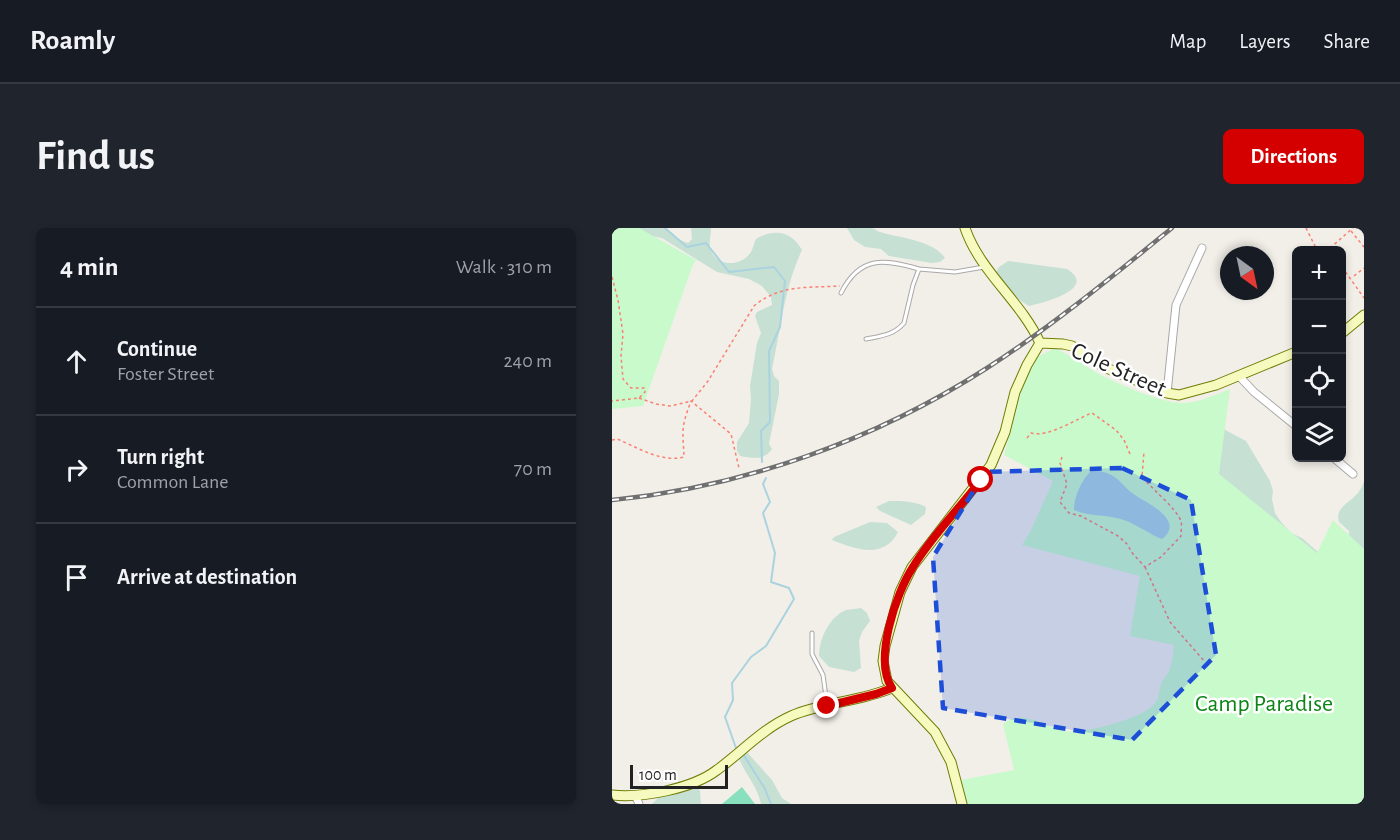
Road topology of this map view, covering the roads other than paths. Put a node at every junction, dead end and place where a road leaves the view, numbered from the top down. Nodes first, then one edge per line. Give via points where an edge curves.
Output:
1 (964, 228) edge
2 (1202, 248) dead end
3 (986, 267) junction
4 (919, 270) junction
5 (841, 293) dead end
6 (1364, 315) edge
7 (1346, 329) edge
8 (866, 339) dead end
9 (1041, 343) junction
10 (1292, 354) edge
11 (1239, 376) junction
12 (1167, 393) junction
13 (1292, 423) edge
14 (1339, 462) edge
15 (1353, 474) dead end
16 (812, 633) dead end
17 (892, 688) junction
18 (827, 706) junction
19 (612, 795) edge
20 (637, 799) edge
21 (962, 804) edge

1 - 3 street
2 - 12 street via 1176,305
3 - 4 lane via 954,272
3 - 9 street
4 - 5 lane via 889,261 867,265 851,277
4 - 8 lane via 904,323 887,335
6 - 7 street
9 - 12 street, Cole Street via 1072,346 1104,367
9 - 17 street via 1015,392 991,465 912,567 900,592 883,661
10 - 11 street, Cole Street
11 - 12 street, Cole Street via 1184,395
11 - 13 street
14 - 15 street
16 - 18 lane via 811,648 823,675
17 - 18 street
17 - 21 street via 942,743
18 - 20 street via 791,716 762,733 718,770 698,780
19 - 20 street

